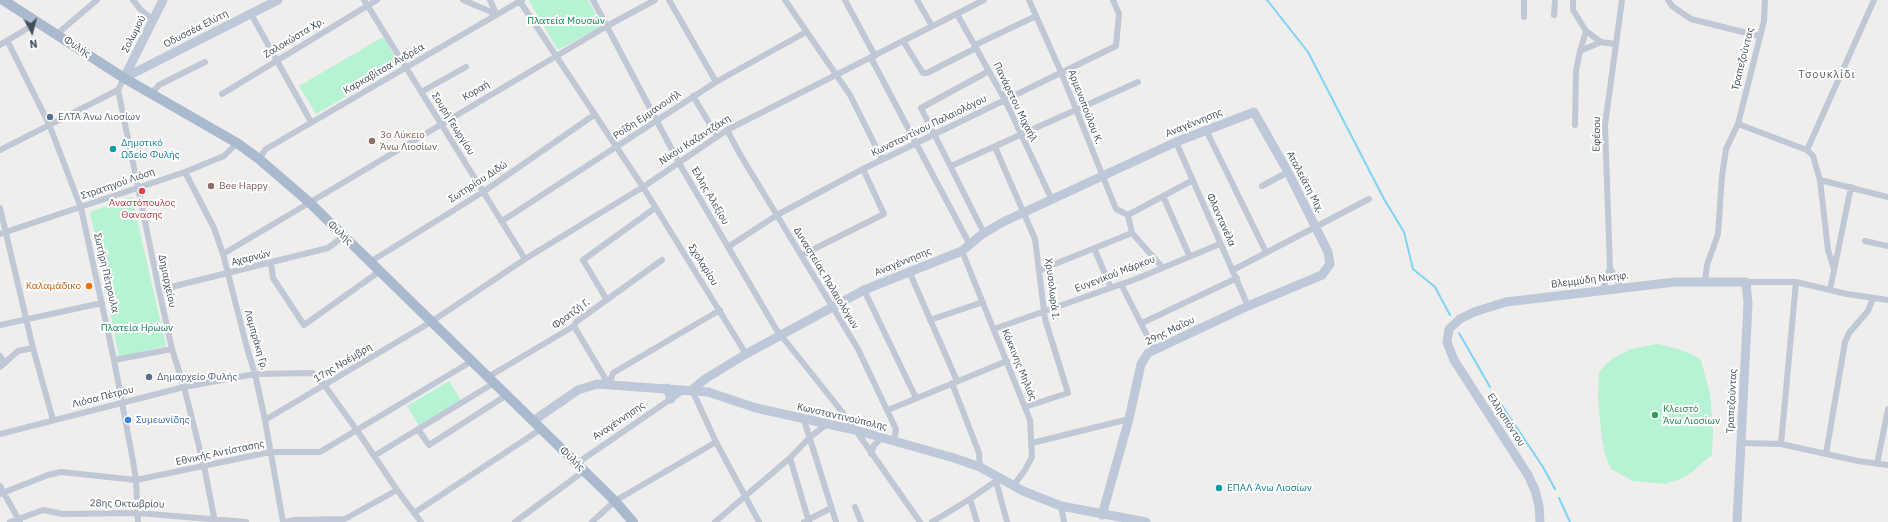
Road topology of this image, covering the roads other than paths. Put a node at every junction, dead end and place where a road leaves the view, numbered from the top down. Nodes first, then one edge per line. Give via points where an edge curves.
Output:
1 (3, 0) edge
2 (97, 0) edge
3 (133, 0) edge
4 (163, 0) edge
5 (364, 0) edge
6 (378, 0) edge
7 (464, 0) edge
8 (490, 0) edge
9 (520, 0) edge
10 (593, 0) edge
11 (655, 0) edge
12 (669, 0) edge
13 (785, 0) edge
14 (845, 0) edge
15 (917, 0) edge
16 (984, 0) edge
17 (1029, 0) edge
18 (1113, 0) edge
19 (1524, 0) edge
20 (1555, 0) edge
21 (1573, 0) edge
22 (1622, 0) edge
23 (1668, 0) edge
24 (1765, 0) edge
25 (1874, 0) edge
26 (273, 1) edge
27 (368, 6) junction
28 (251, 14) junction
29 (496, 14) junction
30 (957, 14) junction
31 (1554, 15) dead end
32 (1036, 16) junction
33 (1524, 17) dead end
34 (153, 20) junction
35 (38, 22) junction
36 (607, 26) junction
37 (932, 26) junction
38 (1586, 31) junction
39 (806, 32) junction
40 (57, 34) junction
41 (1759, 36) junction
42 (903, 41) junction
43 (8, 42) junction
44 (1601, 42) junction
45 (1615, 44) junction
46 (0, 45) edge
47 (975, 47) junction
48 (1580, 51) junction
49 (555, 57) junction
50 (873, 57) junction
51 (277, 60) junction
52 (205, 62) dead end
53 (406, 68) junction
54 (466, 68) dead end
55 (989, 71) junction
56 (1061, 72) junction
57 (837, 76) junction
58 (124, 78) junction
59 (716, 82) junction
60 (1138, 82) dead end
61 (118, 90) junction
62 (421, 92) junction
63 (151, 94) junction
64 (222, 94) dead end
65 (693, 96) junction
66 (1005, 100) junction
67 (1076, 110) junction
68 (1254, 112) joint
69 (594, 115) junction
70 (657, 121) junction
71 (312, 122) junction
72 (49, 124) junction
73 (441, 124) junction
74 (1738, 124) junction
75 (1575, 125) dead end
76 (727, 130) junction
77 (1206, 130) junction
78 (935, 134) junction
79 (1020, 135) junction
80 (716, 136) junction
81 (1176, 142) junction
82 (237, 143) junction
83 (915, 144) junction
84 (995, 147) junction
85 (617, 148) junction
86 (0, 150) edge
87 (1807, 150) junction
88 (260, 159) junction
89 (882, 159) junction
90 (679, 163) junction
91 (951, 166) junction
92 (863, 169) junction
93 (185, 172) junction
94 (1288, 172) junction
95 (1102, 177) junction
96 (1193, 180) junction
97 (1820, 180) junction
98 (1262, 186) dead end
99 (643, 187) junction
100 (138, 188) junction
101 (1851, 188) junction
102 (483, 192) junction
103 (1163, 196) junction
104 (1888, 197) edge
105 (1369, 199) dead end
106 (1052, 200) junction
107 (309, 202) junction
108 (0, 208) edge
109 (81, 208) junction
110 (656, 208) junction
111 (1023, 213) junction
112 (777, 215) junction
113 (1128, 215) junction
114 (502, 221) junction
115 (1316, 226) junction
116 (7, 232) junction
117 (984, 233) junction
118 (1132, 233) junction
119 (0, 234) edge
120 (344, 236) junction
121 (1865, 241) dead end
122 (1220, 244) junction
123 (970, 245) junction
124 (1888, 246) edge
125 (728, 247) junction
126 (1094, 248) junction
127 (962, 252) junction
128 (1266, 252) junction
129 (223, 254) junction
130 (802, 255) junction
131 (1189, 256) junction
132 (525, 259) junction
133 (662, 260) dead end
134 (370, 262) junction
135 (271, 264) junction
136 (1330, 264) joint
137 (1162, 267) junction
138 (1610, 268) junction
139 (1834, 269) junction
140 (1040, 270) junction
141 (1233, 270) junction
142 (380, 271) junction
143 (909, 271) junction
144 (227, 274) junction
145 (1237, 278) junction
146 (1705, 282) junction
147 (1746, 282) junction
148 (1796, 282) junction
149 (1121, 284) junction
150 (1621, 287) junction
151 (1110, 288) junction
152 (1604, 289) junction
153 (159, 290) junction
154 (864, 290) junction
155 (1830, 290) junction
156 (1873, 298) junction
157 (607, 300) junction
158 (1888, 300) edge
159 (983, 302) junction
160 (102, 303) junction
161 (832, 306) junction
162 (1248, 306) junction
163 (720, 310) junction
164 (1043, 311) junction
165 (26, 320) junction
166 (930, 320) junction
167 (432, 322) junction
168 (1142, 323) junction
169 (0, 326) edge
170 (574, 326) junction
171 (994, 329) junction
172 (1447, 333) joint
173 (781, 335) junction
174 (33, 348) junction
175 (172, 349) junction
176 (1154, 349) junction
177 (746, 354) junction
178 (0, 356) edge
179 (114, 360) junction
180 (472, 361) junction
181 (1007, 361) junction
182 (5, 363) junction
183 (0, 367) edge
184 (255, 374) junction
185 (491, 380) junction
186 (955, 382) junction
187 (609, 385) junction
188 (325, 386) junction
189 (184, 387) junction
190 (667, 388) junction
191 (692, 390) junction
192 (507, 395) junction
193 (916, 398) junction
194 (672, 399) junction
195 (122, 403) junction
196 (1025, 407) junction
197 (1888, 409) edge
198 (888, 410) junction
199 (1129, 419) junction
200 (53, 420) junction
201 (265, 420) junction
202 (804, 420) junction
203 (533, 422) junction
204 (827, 424) junction
205 (356, 429) junction
206 (418, 429) junction
207 (541, 429) junction
208 (855, 430) junction
209 (0, 434) edge
210 (810, 437) junction
211 (882, 438) junction
212 (894, 441) junction
213 (716, 442) junction
214 (1032, 443) junction
215 (1741, 443) junction
216 (1781, 444) junction
217 (270, 452) junction
218 (871, 454) junction
219 (1826, 454) junction
220 (374, 456) junction
221 (790, 458) junction
222 (1877, 464) junction
223 (1888, 465) edge
224 (204, 466) junction
225 (580, 467) junction
226 (980, 467) junction
227 (997, 479) junction
228 (136, 480) junction
229 (1014, 485) junction
230 (0, 486) edge
231 (397, 490) junction
232 (2, 494) edge
233 (745, 496) junction
234 (970, 499) junction
235 (615, 501) junction
236 (1061, 506) junction
237 (855, 507) dead end
238 (831, 508) junction
239 (138, 512) junction
240 (414, 513) junction
241 (1103, 518) edge
242 (19, 520) edge
243 (215, 520) edge
244 (807, 521) edge
245 (10, 522) edge
246 (138, 522) edge
247 (246, 522) edge
248 (285, 522) edge
249 (421, 522) edge
250 (515, 522) edge
251 (592, 522) edge
252 (633, 522) edge
253 (715, 522) edge
254 (759, 522) edge
255 (836, 522) edge
256 (861, 522) edge
257 (920, 522) edge
258 (932, 522) edge
259 (977, 522) edge
260 (1007, 522) edge
261 (1064, 522) edge
262 (1146, 522) edge
263 (1540, 522) edge
264 (1737, 522) edge

1 - 35 main road, Φυλής
2 - 40 street
3 - 34 street
4 - 34 street, Σολωμού
5 - 27 street, Σουρή Γεωργίου
6 - 27 street, Ζαλοκώστα Χρ.
7 - 29 street
8 - 29 street
9 - 29 street, Καρκαβίτσα Ανδρέα
9 - 49 street, Σχολαρίου
10 - 36 street, Έλλης Αλεξίου
11 - 36 street, Κοραή
12 - 59 street
13 - 39 street
14 - 50 street
15 - 37 street
16 - 30 street, Νίκου Καζαντζάκη
17 - 32 street, Αρμενοπούλου Κ.
18 - 56 street, Κωνσταντίνου Παλαιολόγου via 1119,14 1116,46
19 - 33 street
20 - 31 street
21 - 38 street via 1574,10
22 - 45 street, Εφέσου
23 - 41 street via 1672,6 1691,19
24 - 41 street, Τραπεζούντας via 1764,21
25 - 87 street
26 - 28 street, Οδυσσέα Ελύτη
27 - 51 street, Ζαλοκώστα Χρ.
27 - 53 street, Σουρή Γεωργίου
28 - 51 street
28 - 58 street, Οδυσσέα Ελύτη
29 - 53 street, Καρκαβίτσα Ανδρέα
30 - 37 street, Νίκου Καζαντζάκη
30 - 47 street, Πανάρετου Μιχαήλ
32 - 47 street
32 - 56 street, Αρμενοπούλου Κ.
34 - 58 street, Σολωμού
35 - 40 main road, Φυλής
35 - 43 street
36 - 49 street, Κοραή
36 - 70 street, Έλλης Αλεξίου
37 - 42 street, Νίκου Καζαντζάκη
38 - 44 street
38 - 48 street
39 - 57 street
39 - 59 street, Ροΐδη Εμμανουήλ
40 - 58 main road, Φυλής
41 - 74 street, Τραπεζούντας
42 - 47 street via 923,73
42 - 50 street, Νίκου Καζαντζάκη
43 - 46 street
43 - 72 street, Σωτήρη Πέτρουλα
44 - 45 street
44 - 48 street
45 - 138 street, Εφέσου via 1605,125
47 - 55 street, Πανάρετου Μιχαήλ
48 - 75 street via 1576,71
49 - 69 street, Σχολαρίου
49 - 73 street, Κοραή
50 - 57 street, Νίκου Καζαντζάκη
50 - 83 street
51 - 64 street, Ζαλοκώστα Χρ.
51 - 71 street
52 - 63 street via 159,85
53 - 62 street, Σουρή Γεωργίου
53 - 71 street, Καρκαβίτσα Ανδρέα
54 - 62 street
55 - 66 street, Πανάρετου Μιχαήλ
55 - 78 street via 921,108
56 - 66 street, Κωνσταντίνου Παλαιολόγου
56 - 67 street, Αρμενοπούλου Κ.
57 - 76 street, Νίκου Καζαντζάκη
57 - 89 street via 850,95
58 - 61 street
58 - 63 main road, Φυλής
59 - 65 street, Ροΐδη Εμμανουήλ
60 - 67 street
61 - 72 street
61 - 100 street, Δημαρχείου
62 - 73 street, Σουρή Γεωργίου
63 - 82 main road, Φυλής
65 - 70 street, Ροΐδη Εμμανουήλ
65 - 80 street
66 - 78 street, Κωνσταντίνου Παλαιολόγου
66 - 79 street, Πανάρετου Μιχαήλ
67 - 79 street
67 - 95 street, Αρμενοπούλου Κ.
68 - 77 street, Αναγέννησης
68 - 94 street, Αταλειάτη Μιχ.
69 - 85 street, Σχολαρίου
69 - 102 street, Σωτηρίου Διδώ
70 - 85 street, Ροΐδη Εμμανουήλ
70 - 90 street, Έλλης Αλεξίου
71 - 88 street, Καρκαβίτσα Ανδρέα via 266,149
72 - 86 street
72 - 109 street, Σωτήρη Πέτρουλα
73 - 102 street, Σουρή Γεωργίου
73 - 107 street, Κοραή
74 - 87 street
74 - 146 street, Τραπεζούντας via 1726,149 1718,234 1707,264
76 - 80 street, Νίκου Καζαντζάκη
76 - 112 street, Δυναστείας Παλαιολόγων
77 - 81 street, Αναγέννησης
77 - 128 street
78 - 83 street, Κωνσταντίνου Παλαιολόγου
78 - 91 street
79 - 84 street
79 - 106 street, Πανάρετου Μιχαήλ
80 - 90 street, Νίκου Καζαντζάκη
81 - 95 street, Αναγέννησης
81 - 96 street, Φλαντανέλα
82 - 88 main road, Φυλής
82 - 93 street, Στρατηγού Λιόση via 224,156
83 - 89 street, Κωνσταντίνου Παλαιολόγου
83 - 123 street
84 - 91 street
84 - 111 street, Χρυσολωρά Ι.
85 - 99 street, Σχολαρίου
85 - 114 street, Ροΐδη Εμμανουήλ
87 - 97 street via 1813,156
88 - 107 main road, Φυλής
89 - 92 street, Κωνσταντίνου Παλαιολόγου
90 - 99 street, Νίκου Καζαντζάκη
90 - 125 street, Έλλης Αλεξίου
91 - 117 street
92 - 112 street, Κωνσταντίνου Παλαιολόγου
92 - 130 street via 884,214
93 - 100 street, Στρατηγού Λιόση
93 - 129 street, Λαμπράκη Γρ. via 214,228
94 - 98 street
94 - 115 street, Αταλειάτη Μιχ.
95 - 106 street, Αναγέννησης
95 - 113 street, Αρμενοπούλου Κ. via 1116,210
96 - 103 street
96 - 122 street, Φλαντανέλα
97 - 101 street
97 - 139 street via 1825,233
99 - 110 street, Σχολαρίου
99 - 132 street, Νίκου Καζαντζάκη
100 - 109 street, Στρατηγού Λιόση
100 - 153 street, Δημαρχείου
101 - 104 street
101 - 139 street
102 - 114 street, Σουρή Γεωργίου
102 - 134 street, Σωτηρίου Διδώ
103 - 113 street
103 - 131 street
105 - 115 street
106 - 111 street, Αναγέννησης
107 - 120 main road, Φυλής
107 - 129 street, Κοραή
108 - 116 street
109 - 116 street, Στρατηγού Λιόση
109 - 160 street, Σωτήρη Πέτρουλα
110 - 157 street via 583,260
110 - 163 street, Σχολαρίου
111 - 117 street, Αναγέννησης
111 - 140 street, Χρυσολωρά Ι. via 1035,239
112 - 125 street, Κωνσταντίνου Παλαιολόγου
112 - 130 street, Δυναστείας Παλαιολόγων
113 - 118 street
114 - 132 street, Σουρή Γεωργίου
115 - 128 street
115 - 136 street, Αταλειάτη Μιχ. via 1328,252
116 - 119 street, Στρατηγού Λιόση
116 - 165 street
117 - 123 street, Αναγέννησης
118 - 126 street
118 - 137 street
120 - 134 main road, Φυλής
120 - 135 street, Αχαρνών via 328,248
121 - 124 street
122 - 131 street, Ευγενικού Μάρκου
122 - 141 street, Φλαντανέλα
123 - 127 street, Αναγέννησης
125 - 173 street, Έλλης Αλεξίου
126 - 140 street
126 - 151 street
127 - 143 street, Αναγέννησης
127 - 159 street, Κόκκινης Μηλιάς
128 - 141 street
129 - 144 street, Λαμπράκη Γρ.
130 - 161 street, Δυναστείας Παλαιολόγων
131 - 137 street, Ευγενικού Μάρκου
132 - 167 street, Νίκου Καζαντζάκη
133 - 157 street, Φρατζή Γ.
134 - 142 main road, Φυλής
135 - 142 street via 273,278 304,326
135 - 144 street, Αχαρνών
136 - 162 street, 29ης Μαΐου via 1322,275
137 - 149 street, Ευγενικού Μάρκου
138 - 150 street, Εφέσου
138 - 152 street, Εφέσου
139 - 155 street
140 - 164 street, Χρυσολωρά Ι.
141 - 145 street, Φλαντανέλα
142 - 167 main road, Φυλής
143 - 154 street, Αναγέννησης
143 - 166 street
144 - 153 street, Αχαρνών
144 - 184 street, Λαμπράκη Γρ.
145 - 162 street, Φλαντανέλα
145 - 168 street
146 - 147 street, Βλεμμύδη Νικηφ.
146 - 150 street, Βλεμμύδη Νικηφ.
147 - 148 street
147 - 215 street, Τραπεζούντας via 1748,304
148 - 155 street
148 - 216 street
149 - 151 street, Ευγενικού Μάρκου
149 - 168 street
150 - 152 street, Βλεμμύδη Νικηφ.
151 - 164 street, Ευγενικού Μάρκου
152 - 172 street, Βλεμμύδη Νικηφ. via 1506,302 1460,319 1452,324
153 - 175 street, Δημαρχείου
154 - 161 street, Αναγέννησης
154 - 193 street
155 - 156 street
156 - 158 street
156 - 219 street via 1868,311 1845,342
157 - 170 street, Φρατζή Γ.
159 - 166 street
159 - 171 street, Κόκκινης Μηλιάς
160 - 165 street
160 - 179 street, Σωτήρη Πέτρουλα
161 - 173 street, Αναγέννησης
161 - 198 street, Δυναστείας Παλαιολόγων via 858,349
162 - 176 street, 29ης Μαΐου
163 - 177 street, Σχολαρίου
163 - 187 street via 613,373
164 - 171 street, Ευγενικού Μάρκου
164 - 196 street, Χρυσολωρά Ι. via 1068,393
165 - 169 street
165 - 174 street
166 - 186 street
167 - 180 main road, Φυλής
167 - 188 street, 17ης Νοέμβρη
168 - 176 street
170 - 185 street, Φρατζή Γ.
170 - 187 street
171 - 181 street, Κόκκινης Μηλιάς
172 - 263 street, Ελλησπόντου via 1447,342 1454,360 1528,475 1535,490
173 - 177 street, Αναγέννησης
173 - 208 street, Έλλης Αλεξίου
174 - 182 street via 18,352
174 - 200 street
175 - 179 street
175 - 189 street, Δημαρχείου
176 - 199 street, 29ης Μαΐου via 1144,358
177 - 191 street, Αναγέννησης
178 - 182 street
179 - 195 street, Σωτήρη Πέτρουλα
180 - 185 main road, Φυλής
180 - 205 street, Εθνικής Αντίστασης
181 - 186 street
181 - 196 street, Κόκκινης Μηλιάς
182 - 183 street
184 - 188 street, Λιόσα Πέτρου via 313,374
184 - 189 street, Λιόσα Πέτρου
184 - 201 street, Λαμπράκη Γρ.
185 - 192 main road, Φυλής
185 - 206 street, Φρατζή Γ.
186 - 193 street
186 - 226 street via 979,453
187 - 190 street, Κωνσταντινούπολης
187 - 203 street, Κωνσταντινούπολης via 597,384 578,390
188 - 201 street, 17ης Νοέμβρη
188 - 205 street, Λιόσα Πέτρου
189 - 195 street, Λιόσα Πέτρου
189 - 224 street, Δημαρχείου
190 - 191 street, Κωνσταντινούπολης
190 - 194 street
191 - 194 street, Αναγέννησης via 682,392
191 - 202 street, Κωνσταντινούπολης via 708,392
191 - 213 street
192 - 203 main road, Φυλής
192 - 206 street via 429,446
193 - 198 street
194 - 225 street, Αναγέννησης
195 - 200 street, Λιόσα Πέτρου
195 - 228 street, Σωτήρη Πέτρουλα
196 - 214 street, Κόκκινης Μηλιάς via 1030,420
197 - 222 street
198 - 212 street, Δυναστείας Παλαιολόγων via 896,429
199 - 214 street
199 - 241 street, 29ης Μαΐου
200 - 209 street, Λιόσα Πέτρου
201 - 217 street, Λαμπράκη Γρ.
202 - 204 street, Κωνσταντινούπολης
202 - 210 street
203 - 207 main road, Φυλής
204 - 208 street, Κωνσταντινούπολης
204 - 210 street
205 - 217 street, Εθνικής Αντίστασης via 320,452
205 - 220 street, Λιόσα Πέτρου
206 - 220 street, Φρατζή Γ.
207 - 225 main road, Φυλής
207 - 240 street
208 - 211 street, Κωνσταντινούπολης
208 - 218 street, Έλλης Αλεξίου
210 - 221 street
210 - 238 street
211 - 212 street, Κωνσταντινούπολης
211 - 218 street via 874,445
212 - 226 street, Κωνσταντινούπολης
213 - 233 street
213 - 235 street
214 - 229 street, Κόκκινης Μηλιάς via 1030,463
215 - 216 street
215 - 264 street, Τραπεζούντας
216 - 219 street
217 - 224 street, Εθνικής Αντίστασης
217 - 248 street, Λαμπράκη Γρ.
218 - 257 street, Έλλης Αλεξίου
219 - 222 street
220 - 231 street, Λιόσα Πέτρου
221 - 233 street
221 - 244 street
222 - 223 street
224 - 228 street, Εθνικής Αντίστασης
224 - 243 street, Δημαρχείου
225 - 235 main road, Φυλής
225 - 250 street, Αναγέννησης
226 - 227 street, Κωνσταντινούπολης
227 - 229 street, Κωνσταντινούπολης
227 - 234 street
227 - 260 street
228 - 232 street, Εθνικής Αντίστασης via 61,472
228 - 239 street, Σωτήρη Πέτρουλα
229 - 236 street, Κωνσταντινούπολης
230 - 232 street
231 - 240 street, Λιόσα Πέτρου
231 - 248 street via 345,519
232 - 242 street
233 - 253 street
233 - 254 street
234 - 258 street
234 - 259 street
235 - 251 street
235 - 252 main road, Φυλής
236 - 241 street, Κωνσταντινούπολης
236 - 261 street
237 - 256 street
238 - 244 street
238 - 255 street
239 - 242 street, 28ης Οκτωβρίου via 64,514 43,510
239 - 243 street, 28ης Οκτωβρίου
239 - 246 street, Σωτήρη Πέτρουλα
240 - 249 street, Λιόσα Πέτρου
241 - 262 street, Κωνσταντινούπολης
242 - 245 street, 28ης Οκτωβρίου
243 - 247 street, 28ης Οκτωβρίου

